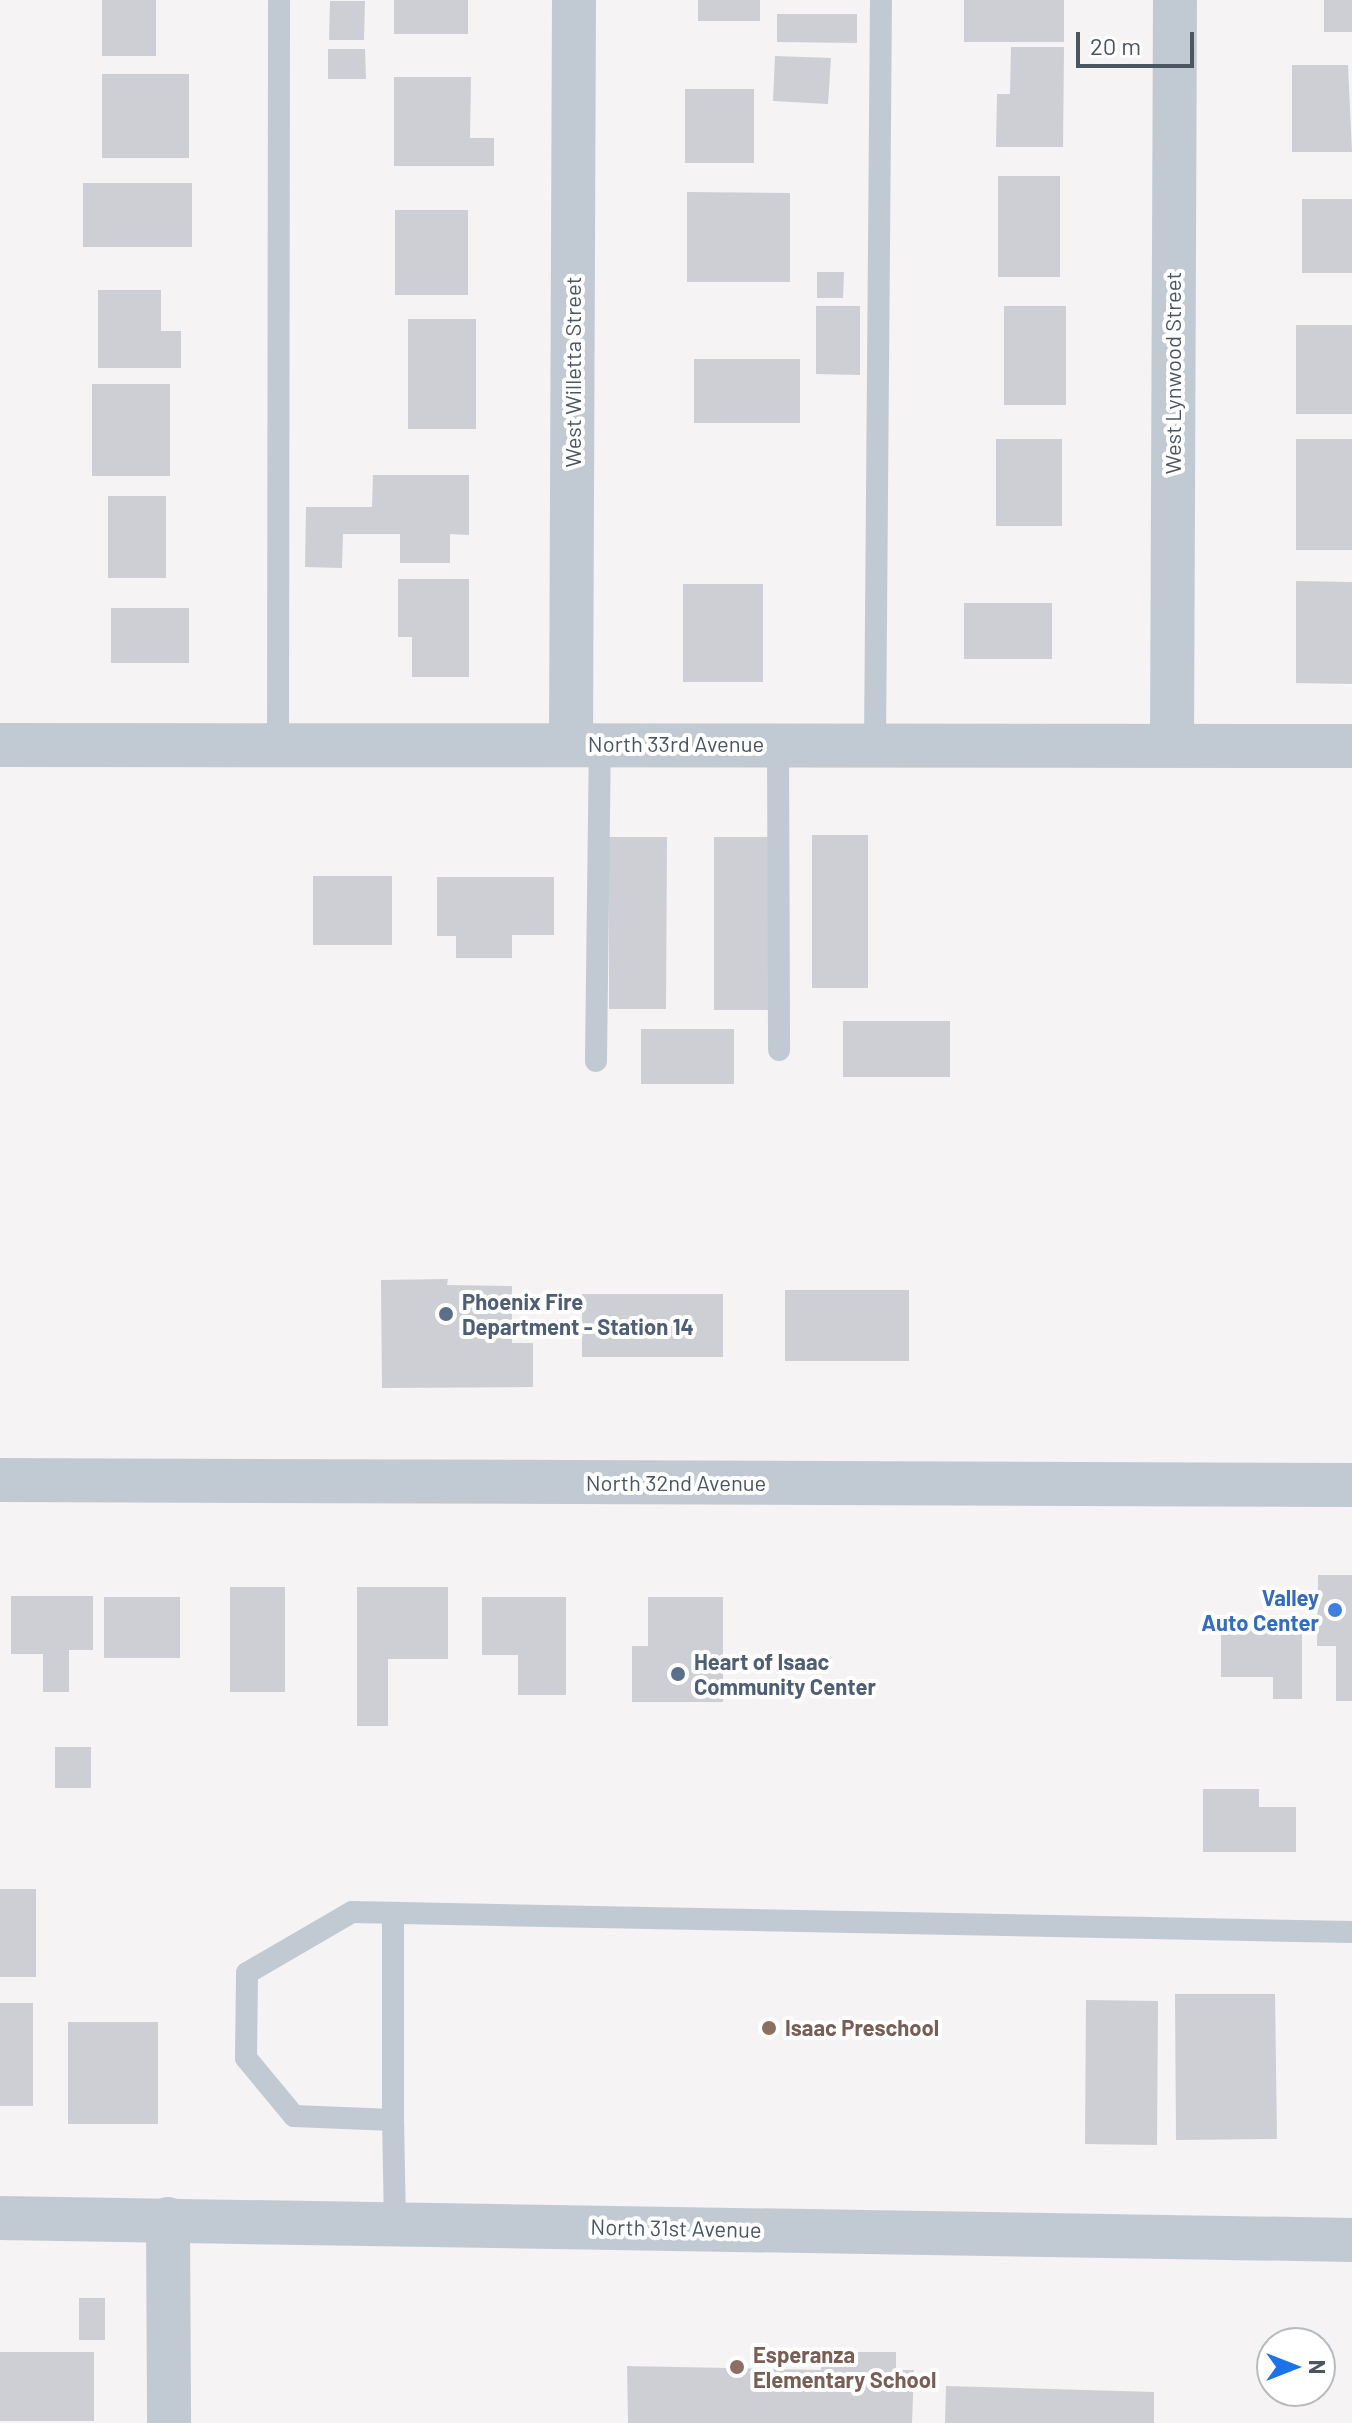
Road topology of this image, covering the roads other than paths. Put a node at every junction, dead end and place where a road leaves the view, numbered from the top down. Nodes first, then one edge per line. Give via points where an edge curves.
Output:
1 (279, 0) edge
2 (574, 0) edge
3 (881, 0) edge
4 (1175, 0) edge
5 (278, 743) junction
6 (586, 744) junction
7 (778, 744) junction
8 (875, 744) junction
9 (0, 745) edge
10 (1172, 745) junction
11 (1352, 746) edge
12 (779, 1050) dead end
13 (596, 1061) dead end
14 (0, 1480) edge
15 (1352, 1485) edge
16 (393, 1916) junction
17 (1352, 1932) edge
18 (393, 2120) junction
19 (0, 2218) edge
20 (168, 2219) junction
21 (395, 2223) junction
22 (1352, 2240) edge
23 (169, 2423) edge

1 - 5 lane
2 - 6 street, West Willetta Street
3 - 8 lane
4 - 10 street, West Lynwood Street
5 - 6 street, North 33rd Avenue
5 - 9 street, North 33rd Avenue
6 - 7 street, North 33rd Avenue
6 - 13 lane
7 - 8 street, North 33rd Avenue
7 - 12 lane
8 - 10 street, North 33rd Avenue
10 - 11 street, North 33rd Avenue
14 - 15 street, North 32nd Avenue
16 - 17 lane
16 - 18 lane
16 - 18 lane via 352,1912 247,1973 246,2058 294,2116
18 - 21 lane
19 - 20 street, North 31st Avenue
20 - 21 street, North 31st Avenue
20 - 23 street
21 - 22 street, North 31st Avenue

